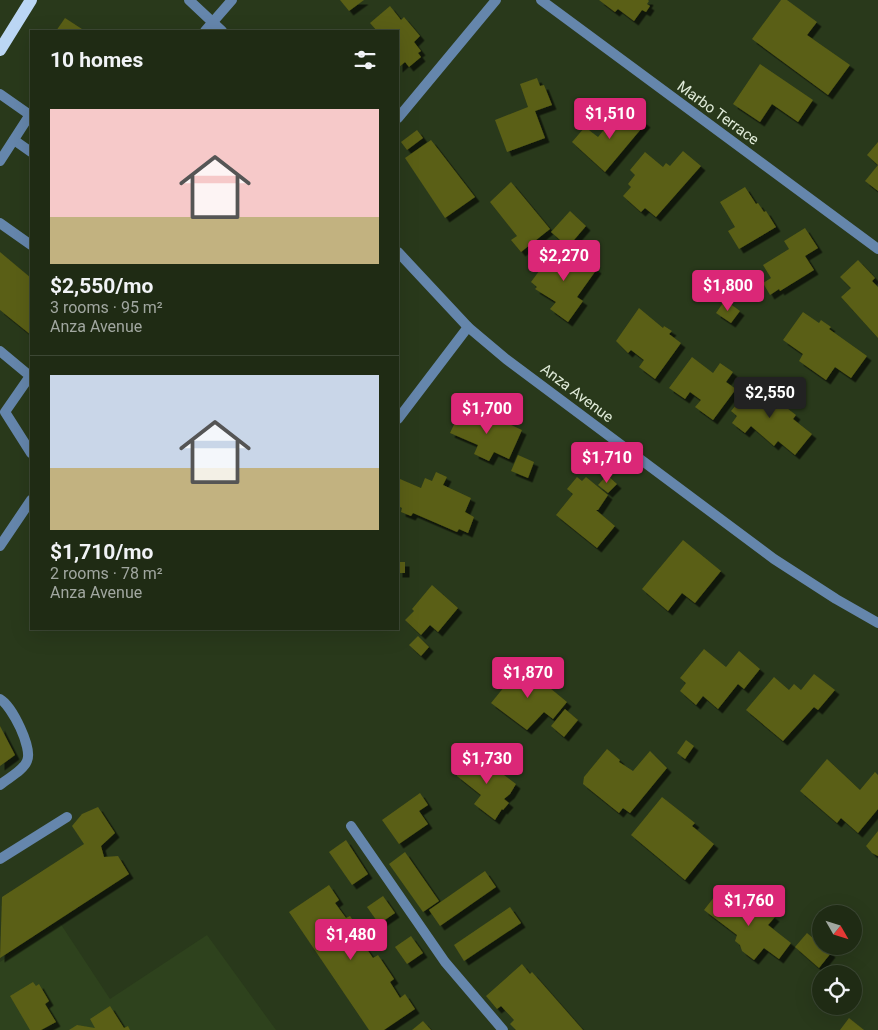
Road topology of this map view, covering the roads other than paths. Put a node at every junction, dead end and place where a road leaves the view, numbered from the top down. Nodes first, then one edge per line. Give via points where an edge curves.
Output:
1 (31, 0) edge
2 (189, 0) edge
3 (232, 0) edge
4 (496, 0) edge
5 (541, 0) edge
6 (212, 21) junction
7 (206, 30) edge
8 (221, 30) edge
9 (0, 50) edge
10 (0, 94) edge
11 (30, 114) edge
12 (399, 117) edge
13 (14, 140) junction
14 (30, 151) edge
15 (0, 161) edge
16 (0, 223) edge
17 (30, 244) edge
18 (878, 249) edge
19 (399, 253) edge
20 (468, 327) junction
21 (0, 351) edge
22 (3, 410) edge
23 (399, 417) edge
24 (30, 451) edge
25 (30, 501) edge
26 (0, 546) edge
27 (878, 625) edge
28 (0, 699) edge
29 (0, 784) edge
30 (67, 817) dead end
31 (351, 826) dead end
32 (0, 860) edge
33 (503, 1030) edge

1 - 9 main road
2 - 6 street
3 - 6 street
4 - 12 street
5 - 18 street, Marbo Terrace
6 - 7 street
6 - 8 street
10 - 11 street
11 - 13 street
13 - 14 street
13 - 15 street
16 - 17 street
19 - 20 street, Anza Avenue
20 - 23 street
20 - 27 street, Anza Avenue via 601,431 774,559
21 - 22 street via 30,376
22 - 24 street
25 - 26 street
28 - 29 street via 19,725 27,745 28,760
30 - 32 street
31 - 33 street via 445,962

